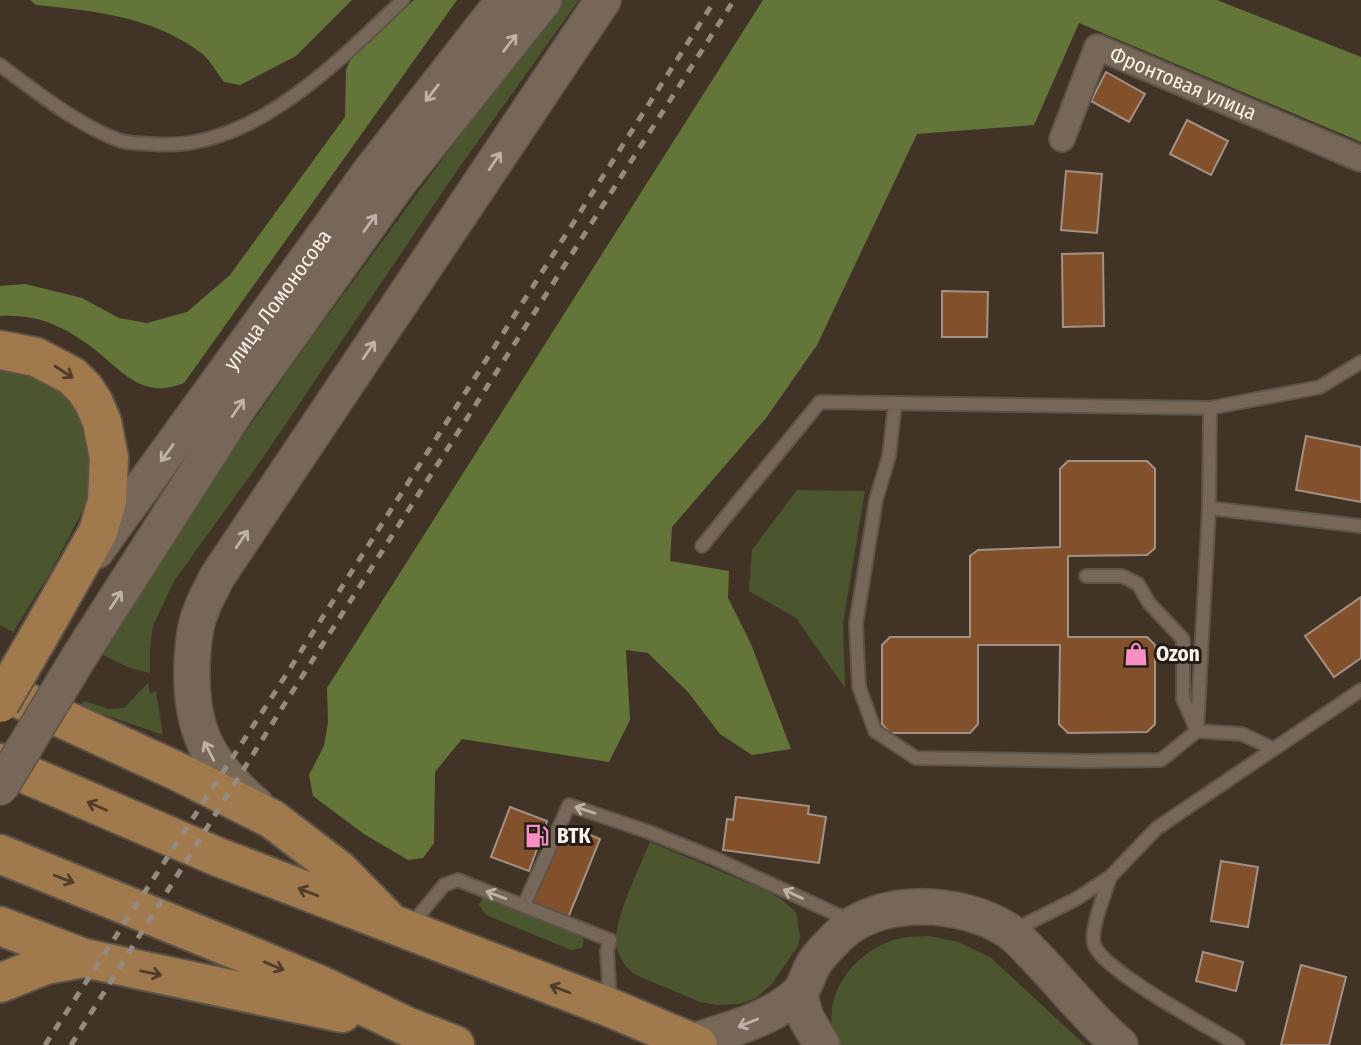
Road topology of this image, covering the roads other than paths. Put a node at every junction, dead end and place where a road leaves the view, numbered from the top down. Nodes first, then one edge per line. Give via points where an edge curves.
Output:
1 (403, 0) edge
2 (504, 0) edge
3 (544, 0) edge
4 (603, 0) edge
5 (0, 65) edge
6 (1062, 139) dead end
7 (1361, 159) edge
8 (0, 351) edge
9 (1361, 362) edge
10 (895, 404) junction
11 (1210, 408) junction
12 (1209, 508) junction
13 (1361, 526) edge
14 (702, 546) dead end
15 (1086, 576) dead end
16 (57, 604) junction
17 (0, 690) edge
18 (1361, 690) edge
19 (0, 703) edge
20 (1197, 731) junction
21 (1274, 749) junction
22 (0, 763) edge
23 (0, 788) edge
24 (272, 819) junction
25 (0, 854) edge
26 (1110, 877) junction
27 (524, 905) junction
28 (855, 923) junction
29 (0, 926) edge
30 (400, 928) junction
31 (1010, 932) junction
32 (84, 958) junction
33 (0, 983) edge
34 (799, 993) junction
35 (611, 1008) junction
36 (419, 1034) edge
37 (694, 1043) edge
38 (455, 1045) edge
39 (822, 1045) edge
40 (1120, 1045) edge
41 (1238, 1045) edge

1 - 5 lane via 339,60 264,116 215,138 174,146 124,142 89,127
2 -> 16 main road, улица Ломоносова via 373,168
23 -> 3 main road, bridge via 238,408 399,182
24 -> 4 main road via 218,767 195,722 193,646 200,612 217,577
6 - 7 street, Фронтовая улица via 1097,47
8 -> 16 main road via 36,357 72,376 94,403 107,439 107,501 98,532
9 - 11 lane via 1320,387
10 - 11 lane
10 - 14 lane via 820,402
10 - 20 lane via 856,624 859,687 875,731 916,758 1085,761 1161,760
11 - 12 lane
12 - 13 lane
12 - 20 lane
15 - 20 lane via 1122,576 1138,584 1149,603 1183,639 1183,699
16 - 19 main road, bridge
17 - 24 main road
18 - 21 lane
20 - 21 lane via 1242,734
21 - 26 lane via 1157,828
30 -> 22 main road via 218,857
24 - 30 main road via 339,870
25 -> 36 main road via 305,979
26 - 31 lane
26 - 41 lane via 1093,932 1100,956
28 -> 27 lane via 715,858 569,805
27 -> 30 lane via 458,880 444,885
27 - 35 lane via 610,940
28 - 31 main road via 880,912 940,907 976,914
28 - 34 main road via 815,962
29 - 32 main road
35 -> 30 main road
31 - 40 main road
32 - 33 main road via 45,965
32 -> 36 main road
34 -> 37 main road via 773,1012
34 - 39 main road via 806,1018
35 - 37 main road
36 - 38 main road

